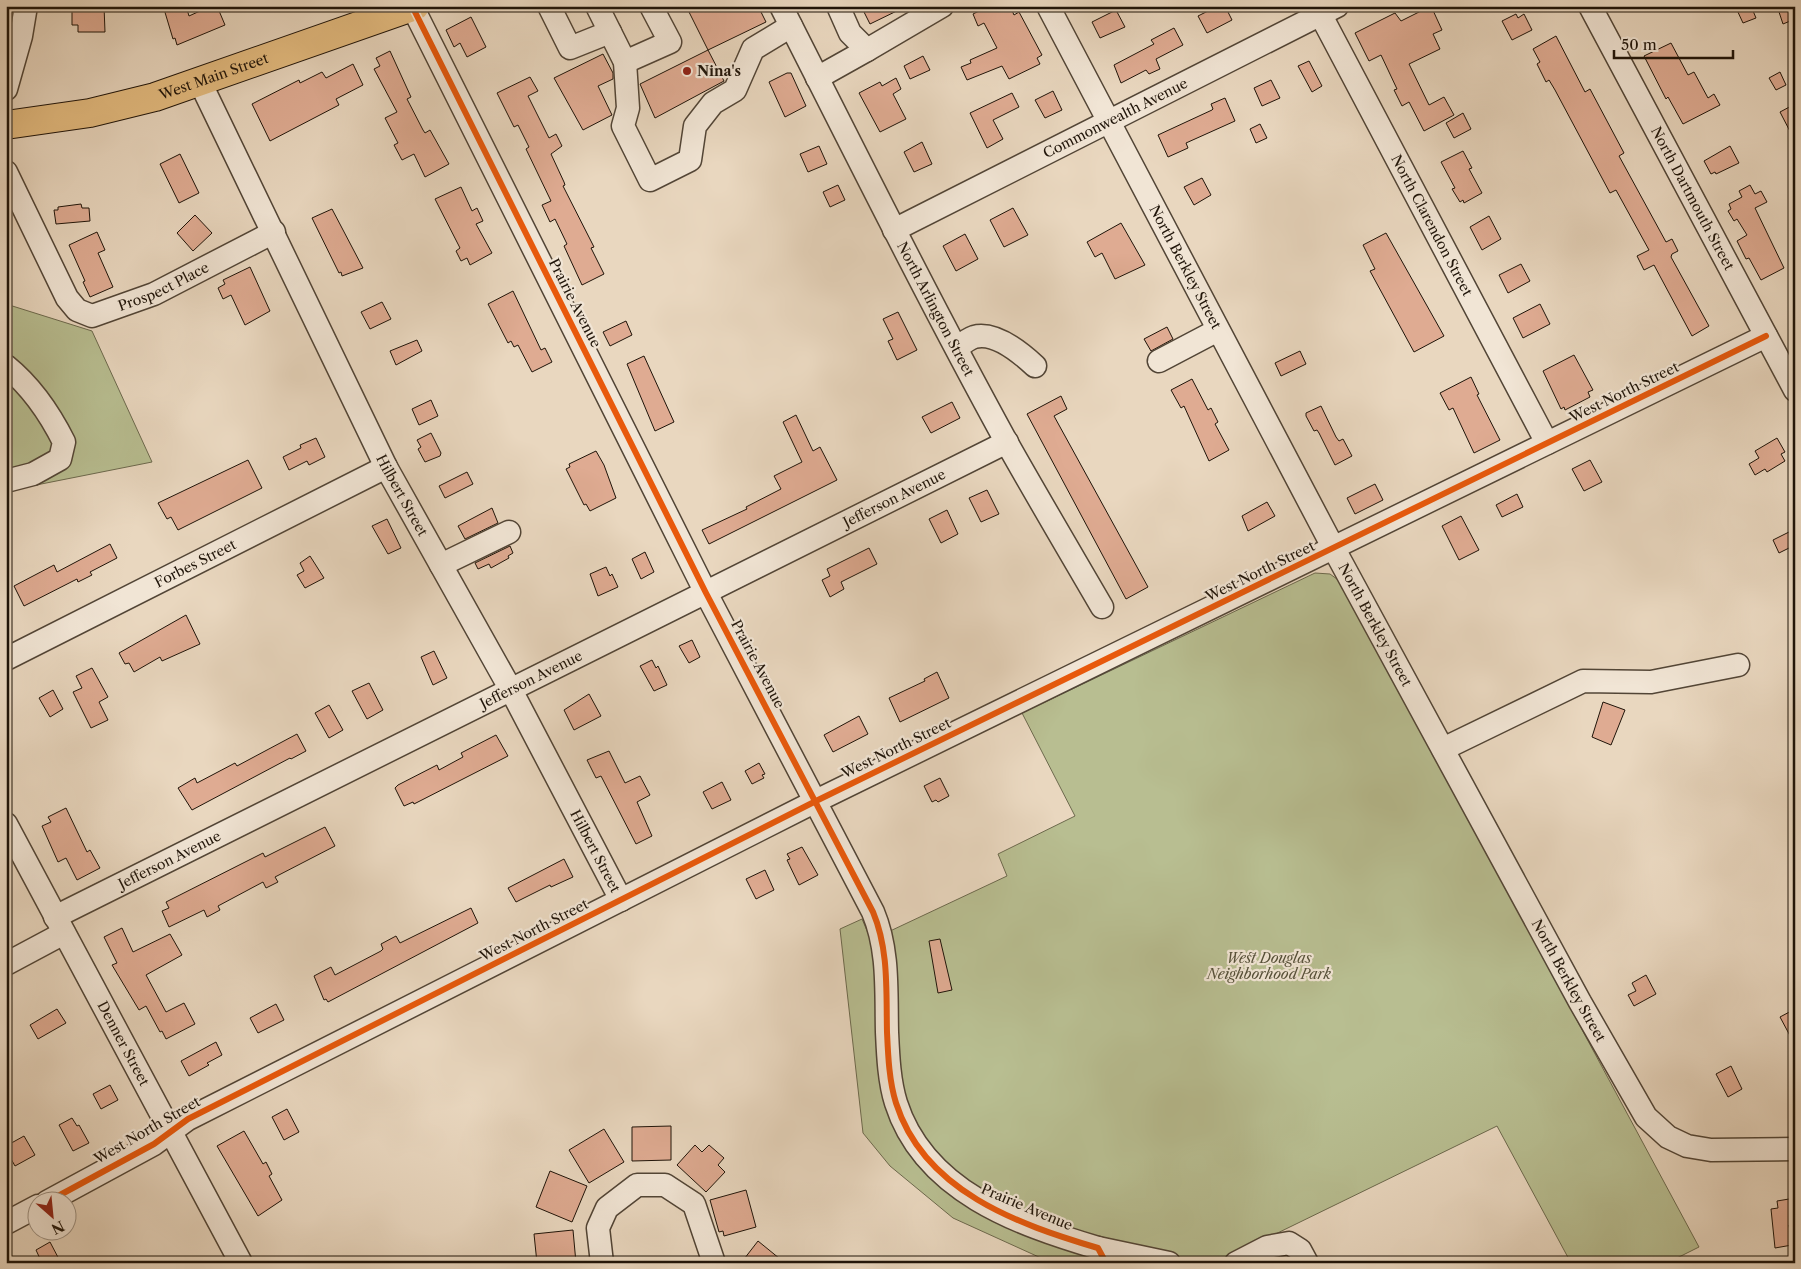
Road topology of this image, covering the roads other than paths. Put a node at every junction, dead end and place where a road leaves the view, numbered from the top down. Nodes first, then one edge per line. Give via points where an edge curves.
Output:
1 (26, 6) edge
2 (550, 6) edge
3 (597, 6) edge
4 (651, 6) edge
5 (781, 6) edge
6 (838, 6) edge
7 (942, 6) edge
8 (1048, 6) edge
9 (1590, 6) edge
10 (413, 7) edge
11 (1324, 9) edge
12 (791, 26) junction
13 (610, 32) junction
14 (867, 50) junction
15 (625, 62) junction
16 (817, 78) junction
17 (200, 82) junction
18 (6, 89) edge
19 (1108, 122) junction
20 (6, 125) edge
21 (6, 172) edge
22 (894, 230) junction
23 (274, 232) junction
24 (1218, 330) junction
25 (1766, 336) junction
26 (957, 348) junction
27 (1159, 361) dead end
28 (6, 366) edge
29 (1035, 366) dead end
30 (1795, 390) edge
31 (1007, 442) junction
32 (1547, 444) junction
33 (386, 467) junction
34 (6, 481) edge
35 (509, 532) dead end
36 (1334, 549) junction
37 (441, 565) junction
38 (706, 593) junction
39 (1102, 607) dead end
40 (6, 659) edge
41 (1738, 666) dead end
42 (511, 690) junction
43 (1443, 749) junction
44 (816, 802) junction
45 (6, 824) edge
46 (620, 900) junction
47 (59, 925) junction
48 (6, 964) edge
49 (171, 1132) junction
50 (1795, 1149) edge
51 (65, 1192) edge
52 (28, 1211) edge
53 (6, 1223) edge
54 (1102, 1255) edge
55 (241, 1263) edge
56 (602, 1263) edge
57 (714, 1263) edge
58 (1169, 1263) edge
59 (1236, 1263) edge
60 (1307, 1263) edge

1 - 18 street
2 - 13 street via 570,48
3 - 13 street
4 - 15 street via 670,42
5 - 12 street, North Arlington Street
6 - 14 street via 850,33
7 - 14 street
8 - 19 street, North Berkley Street
9 - 25 street, North Dartmouth Street
10 - 17 main road, West Main Street
10 - 38 street, Prairie Avenue
11 - 19 street, Commonwealth Avenue
11 - 32 street, North Clarendon Street
12 - 15 street via 753,50 735,90 713,102 695,126 690,160 650,180 623,126 628,108
12 - 16 street, North Arlington Street
13 - 15 street
14 - 16 street
16 - 22 street, North Arlington Street
17 - 20 main road, West Main Street via 90,114
17 - 23 street, Hilbert Street
19 - 22 street, Commonwealth Avenue
19 - 24 street, North Berkley Street
21 - 23 street, Prospect Place via 67,298 77,310 92,316 154,294
22 - 26 street, North Arlington Street
23 - 33 street, Hilbert Street
24 - 27 street
24 - 36 street, North Berkley Street
25 - 30 street, North Dartmouth Street
25 - 32 street, West North Street
26 - 29 street via 976,337 992,338
26 - 31 street, North Arlington Street
28 - 34 street via 26,382 52,418 64,442 60,459 33,474
31 - 38 street, Jefferson Avenue
31 - 39 street, North Arlington Street
32 - 36 street, West North Street
33 - 37 street, Hilbert Street
33 - 40 street, Forbes Street
35 - 37 street
36 - 43 street, North Berkley Street
36 - 44 street, West North Street
37 - 42 street, Hilbert Street
38 - 42 street, Jefferson Avenue
38 - 44 street, Prairie Avenue
41 - 43 street via 1650,682 1583,681
42 - 46 street, Hilbert Street
42 - 47 street, Jefferson Avenue
43 - 50 street, North Berkley Street via 1646,1117 1658,1129 1687,1146 1711,1150
44 - 46 street, West North Street
44 - 54 street, Prairie Avenue via 882,934 891,1076 896,1103 921,1152 962,1191 990,1208
45 - 47 street, Denner Street
46 - 49 street, West North Street via 188,1119
47 - 48 street, Jefferson Avenue
47 - 49 street, Denner Street
49 - 51 street, West North Street
49 - 55 street, Denner Street
52 - 53 street
54 - 58 street, Prairie Avenue
56 - 57 street via 598,1228 607,1208 637,1185 665,1186 694,1204
59 - 60 street via 1267,1247 1289,1243 1300,1250

